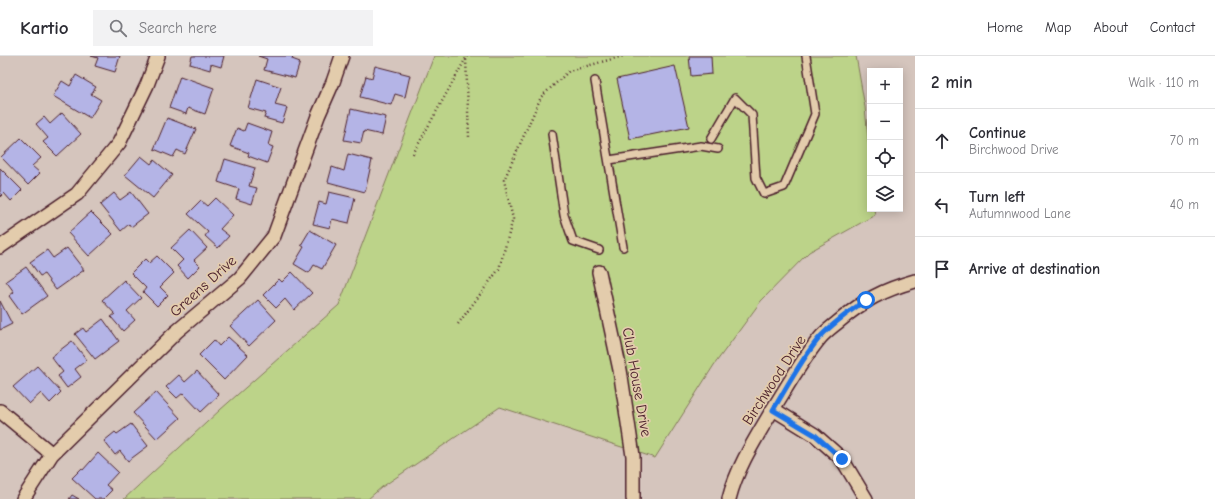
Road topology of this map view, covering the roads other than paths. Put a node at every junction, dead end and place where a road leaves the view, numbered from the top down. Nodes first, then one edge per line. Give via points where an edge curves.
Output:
1 (158, 56) edge
2 (342, 56) edge
3 (806, 56) edge
4 (596, 81) dead end
5 (552, 134) dead end
6 (711, 139) dead end
7 (718, 149) dead end
8 (609, 160) junction
9 (0, 247) edge
10 (623, 247) dead end
11 (599, 250) dead end
12 (599, 272) dead end
13 (915, 281) edge
14 (773, 410) junction
15 (0, 411) edge
16 (52, 454) junction
17 (23, 499) edge
18 (633, 499) edge
19 (729, 499) edge
20 (866, 499) edge

1 - 9 street via 119,144 76,194
2 - 16 street, Greens Drive via 274,236 240,278 176,332
3 - 6 lane via 815,114 784,187 764,194 756,178 752,115 735,98
4 - 8 lane
5 - 11 lane via 564,215 573,241
7 - 8 lane via 700,146
8 - 10 lane
12 - 18 street, Club House Drive via 620,370 632,448
13 - 14 street, Birchwood Drive via 866,300 821,337
14 - 19 street, Birchwood Drive via 758,432 732,486
14 - 20 street via 815,435 842,459
15 - 16 street
16 - 17 street, Greens Drive

